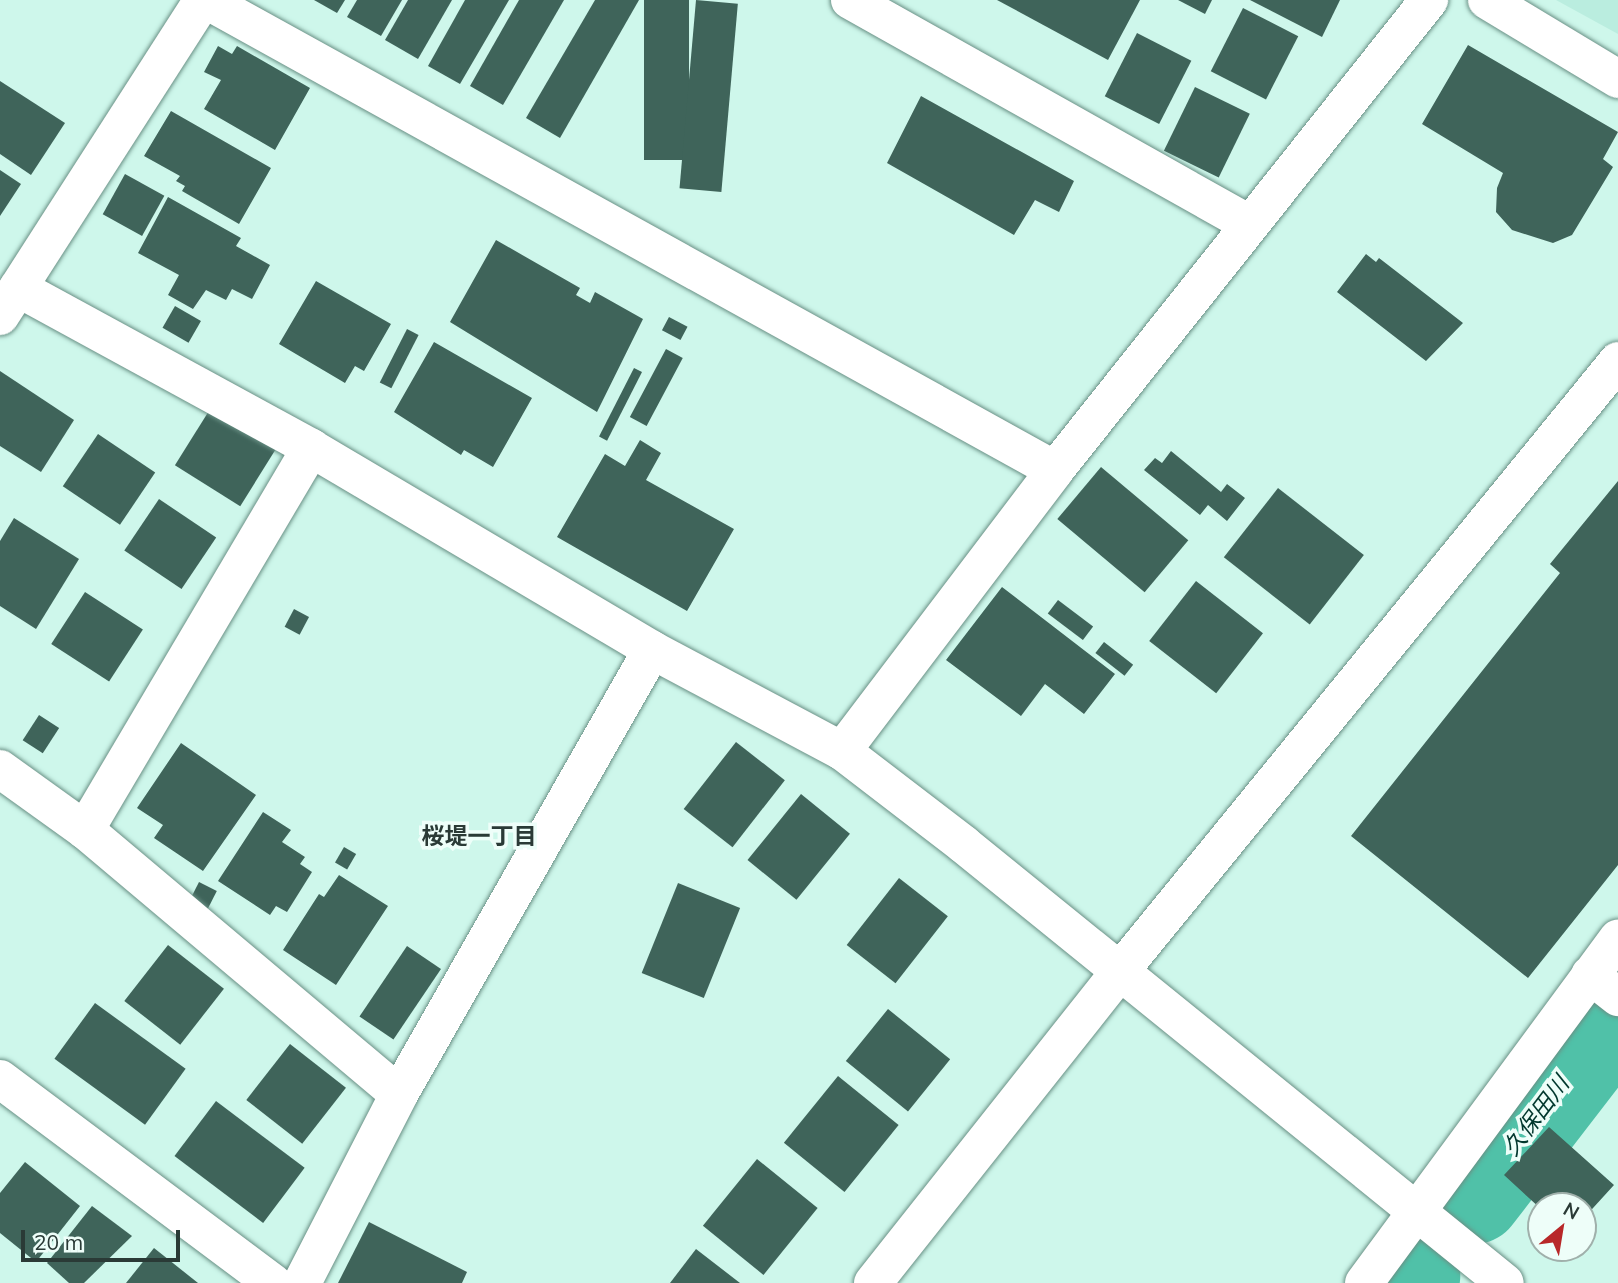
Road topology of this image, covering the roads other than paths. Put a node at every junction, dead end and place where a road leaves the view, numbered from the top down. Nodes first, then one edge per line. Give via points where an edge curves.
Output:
1 (204, 0) edge
2 (850, 0) edge
3 (1429, 0) edge
4 (1487, 0) edge
5 (1618, 79) edge
6 (1249, 225) junction
7 (9, 302) edge
8 (1618, 361) edge
9 (311, 448) junction
10 (1055, 470) junction
11 (652, 650) junction
12 (842, 751) junction
13 (0, 769) edge
14 (85, 830) junction
15 (1618, 939) edge
16 (1121, 970) junction
17 (1604, 986) edge
18 (0, 1079) edge
19 (399, 1094) junction
20 (1419, 1212) junction
21 (273, 1283) edge
22 (302, 1283) edge
23 (873, 1283) edge
24 (1364, 1283) edge
25 (1505, 1283) edge

1 - 7 street
1 - 10 street
2 - 6 street
3 - 6 street
4 - 5 street
6 - 10 street
7 - 9 street
8 - 16 street
9 - 11 street
9 - 14 street
10 - 12 street
11 - 12 street
11 - 19 street
12 - 16 street
13 - 14 street
14 - 19 street
15 - 17 street
16 - 20 street
16 - 23 street
17 - 20 street
18 - 21 street
19 - 22 street
20 - 24 street
20 - 25 street

